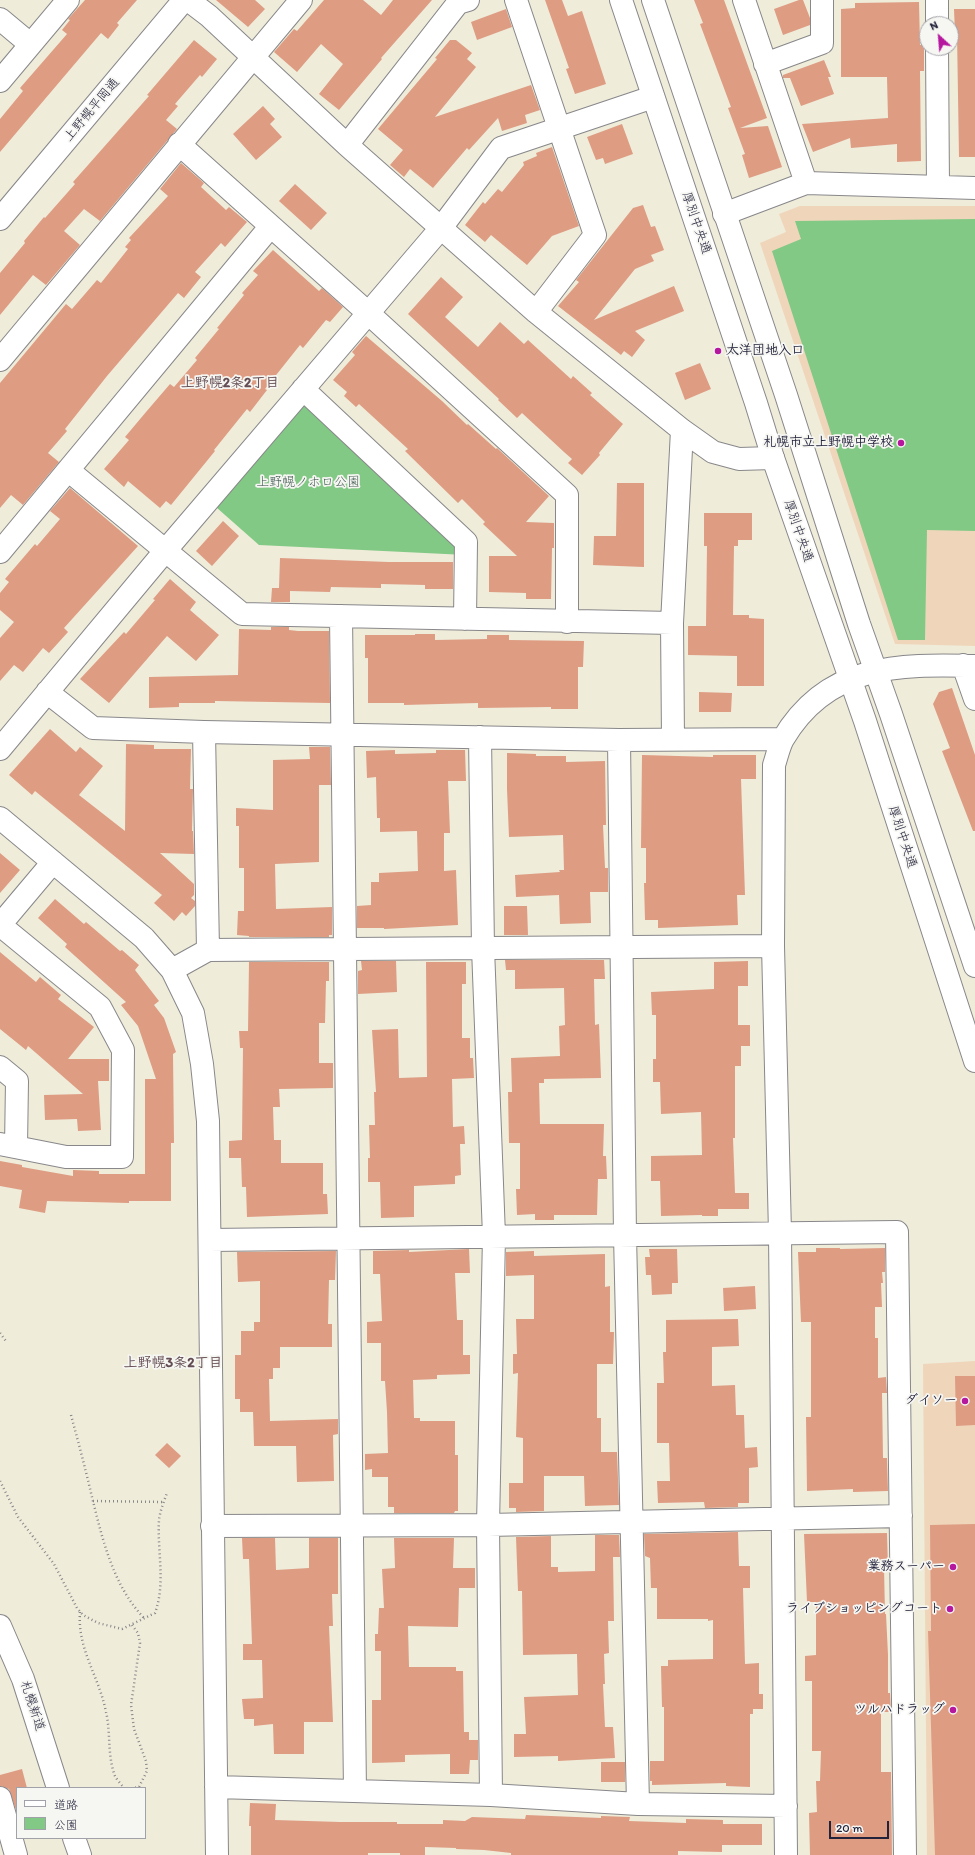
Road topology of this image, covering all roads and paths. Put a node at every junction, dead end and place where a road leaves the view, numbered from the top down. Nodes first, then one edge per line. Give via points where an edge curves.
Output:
1 (68, 0) edge
2 (184, 0) edge
3 (188, 0) edge
4 (301, 0) edge
5 (468, 0) edge
6 (516, 0) edge
7 (621, 0) edge
8 (653, 0) edge
9 (744, 0) edge
10 (822, 0) edge
11 (937, 0) edge
12 (937, 16) edge
13 (0, 19) edge
14 (30, 44) junction
15 (937, 56) edge
16 (253, 58) junction
17 (765, 64) junction
18 (0, 81) edge
19 (653, 96) junction
20 (559, 128) junction
21 (179, 144) junction
22 (347, 145) junction
23 (806, 183) junction
24 (938, 187) junction
25 (975, 188) edge
26 (724, 214) junction
27 (0, 219) edge
28 (270, 227) junction
29 (441, 228) junction
30 (367, 312) junction
31 (536, 312) junction
32 (0, 360) edge
33 (303, 388) junction
34 (682, 430) junction
35 (773, 458) junction
36 (68, 470) junction
37 (165, 551) junction
38 (0, 552) edge
39 (341, 616) junction
40 (465, 619) junction
41 (567, 622) junction
42 (672, 623) junction
43 (969, 665) edge
44 (876, 670) junction
45 (850, 678) junction
46 (47, 692) junction
47 (975, 699) edge
48 (204, 732) junction
49 (343, 735) junction
50 (480, 737) junction
51 (674, 739) junction
52 (619, 740) junction
53 (783, 740) junction
54 (0, 749) edge
55 (0, 818) edge
56 (53, 862) junction
57 (0, 925) edge
58 (772, 946) junction
59 (622, 947) junction
60 (483, 948) junction
61 (345, 949) junction
62 (208, 950) junction
63 (975, 966) edge
64 (172, 970) junction
65 (975, 1061) edge
66 (0, 1067) edge
67 (8, 1145) edge
68 (780, 1233) junction
69 (625, 1235) junction
70 (494, 1236) junction
71 (350, 1237) junction
72 (210, 1240) junction
73 (0, 1333) edge
74 (6, 1341) dead end
75 (71, 1415) dead end
76 (0, 1481) edge
77 (167, 1493) dead end
78 (93, 1501) junction
79 (164, 1502) junction
80 (901, 1516) junction
81 (784, 1519) junction
82 (631, 1521) junction
83 (352, 1524) junction
84 (488, 1525) junction
85 (212, 1526) junction
86 (80, 1611) junction
87 (145, 1619) junction
88 (132, 1625) junction
89 (0, 1626) edge
90 (58, 1787) edge
91 (123, 1787) edge
92 (139, 1787) edge
93 (216, 1787) junction
94 (355, 1791) junction
95 (491, 1795) junction
96 (0, 1798) edge
97 (638, 1804) junction
98 (786, 1806) junction
99 (74, 1839) edge
100 (16, 1855) edge
101 (80, 1855) edge
102 (217, 1855) edge
103 (786, 1855) edge
104 (905, 1855) edge

1 - 14 main road
2 - 27 main road, 上野幌平岡通
3 - 16 main road via 209,16
4 - 16 main road
5 - 22 main road via 458,4
6 - 20 main road
7 - 19 main road, 厚別中央通
8 - 26 main road
9 - 17 main road
10 - 17 main road via 822,43
11 - 12 main road
13 - 14 main road
14 - 18 main road
15 - 24 main road
16 - 21 main road
16 - 22 main road
17 - 23 main road
19 - 20 main road
19 - 35 main road, 厚別中央通
20 - 29 main road via 501,148
20 - 31 main road via 595,235
21 - 28 main road
21 - 32 main road
22 - 29 main road
23 - 24 main road
23 - 26 main road
24 - 25 main road
26 - 44 main road
28 - 30 main road
28 - 36 main road
29 - 30 main road
29 - 31 main road
30 - 33 main road
30 - 41 main road via 567,495
31 - 34 main road
33 - 37 main road
33 - 40 main road via 466,542
34 - 35 main road via 713,452 739,459
34 - 42 main road
35 - 45 main road, 厚別中央通
36 - 37 main road
36 - 38 main road
37 - 39 main road via 242,614
37 - 46 main road
39 - 40 main road
39 - 49 main road
40 - 41 main road
41 - 42 main road
42 - 51 main road
43 - 44 main road via 893,667
43 - 47 main road
44 - 45 main road
44 - 63 main road
45 - 53 main road via 822,694 800,716
45 - 65 main road, 厚別中央通
46 - 48 main road via 93,728
46 - 54 main road
48 - 49 main road
48 - 62 main road
49 - 50 main road
49 - 61 main road
50 - 52 main road
50 - 60 main road
51 - 52 main road
51 - 53 main road
52 - 59 main road
53 - 58 main road via 774,765
55 - 56 main road
56 - 57 main road
56 - 64 main road via 144,938
57 - 67 main road via 100,1007 123,1050 122,1157 66,1156
58 - 59 main road
58 - 68 main road
59 - 60 main road
59 - 69 main road
60 - 61 main road
60 - 70 main road
61 - 62 main road
61 - 71 main road
62 - 64 main road
64 - 72 main road via 193,1013 202,1064 208,1121
66 - 67 main road via 17,1081
68 - 69 main road
68 - 80 main road via 897,1232
68 - 81 main road
69 - 70 main road
69 - 82 main road
70 - 71 main road
70 - 84 main road
71 - 72 main road
71 - 83 main road
72 - 85 main road
73 - 74 path
75 - 78 path
76 - 86 path via 18,1517 54,1564
77 - 79 path
78 - 79 path
78 - 87 path via 117,1580 136,1610
79 - 87 path via 159,1519 159,1602 155,1613
80 - 81 main road
80 - 104 main road
81 - 82 main road
81 - 98 main road
82 - 84 main road
82 - 97 main road
83 - 84 main road
83 - 85 main road
83 - 94 main road
84 - 95 main road
85 - 93 main road
86 - 88 path via 83,1616 98,1623 122,1629
86 - 91 path via 78,1626 82,1644 106,1710 115,1777
87 - 88 path
88 - 92 path via 138,1633 140,1643 131,1706 134,1729 146,1761 147,1771
89 - 90 main road, 札幌新道 via 23,1679
93 - 94 main road
93 - 102 main road
94 - 95 main road
95 - 97 main road
96 - 100 main road
97 - 98 main road
98 - 103 main road
99 - 101 main road

